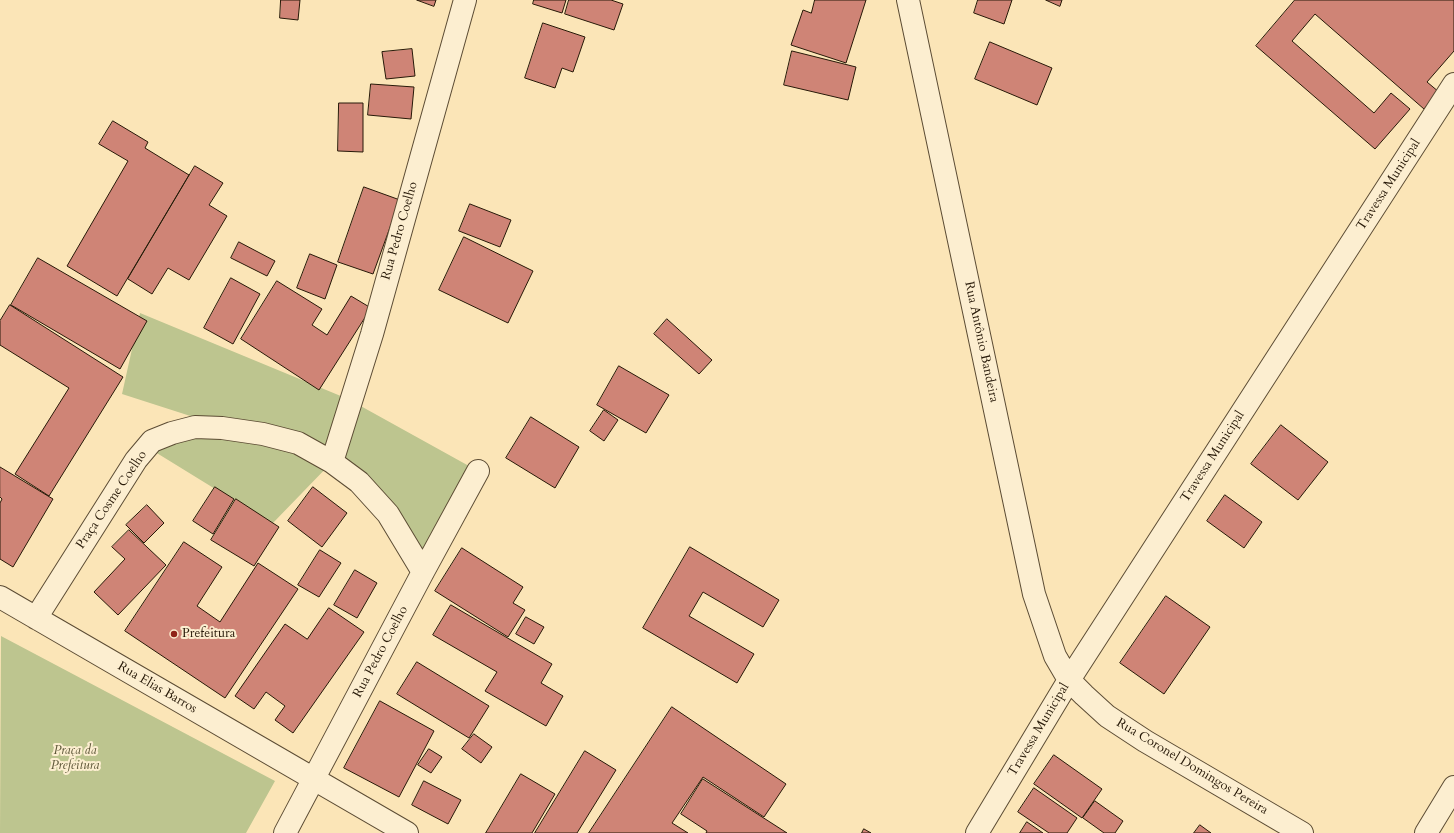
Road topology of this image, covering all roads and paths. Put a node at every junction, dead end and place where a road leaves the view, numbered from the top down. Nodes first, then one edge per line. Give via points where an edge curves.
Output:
1 (464, 0) edge
2 (908, 0) edge
3 (1454, 84) edge
4 (332, 462) junction
5 (478, 471) dead end
6 (423, 572) junction
7 (0, 597) edge
8 (36, 618) junction
9 (1068, 680) junction
10 (314, 779) junction
11 (1454, 787) edge
12 (284, 833) edge
13 (407, 833) edge
14 (977, 833) edge
15 (1302, 833) edge
16 (1426, 833) edge

1 - 4 street, Rua Pedro Coelho via 374,327
2 - 9 street, Rua Antônio Bandeira via 1034,594 1055,656
3 - 9 street, Travessa Municipal
4 - 6 street, Praça Cosme Coelho via 359,482 388,514
4 - 8 street, Praça Cosme Coelho via 298,443 263,434 222,428 195,427 172,432 152,441 117,488
5 - 6 street, Rua Pedro Coelho
6 - 10 street, Rua Pedro Coelho
7 - 8 street, Rua Elias Barros
8 - 10 street, Rua Elias Barros
9 - 14 street, Travessa Municipal
9 - 15 street, Rua Coronel Domingos Pereira via 1107,716
10 - 12 street, Rua Pedro Coelho
10 - 13 street, Rua Elias Barros
11 - 16 street

